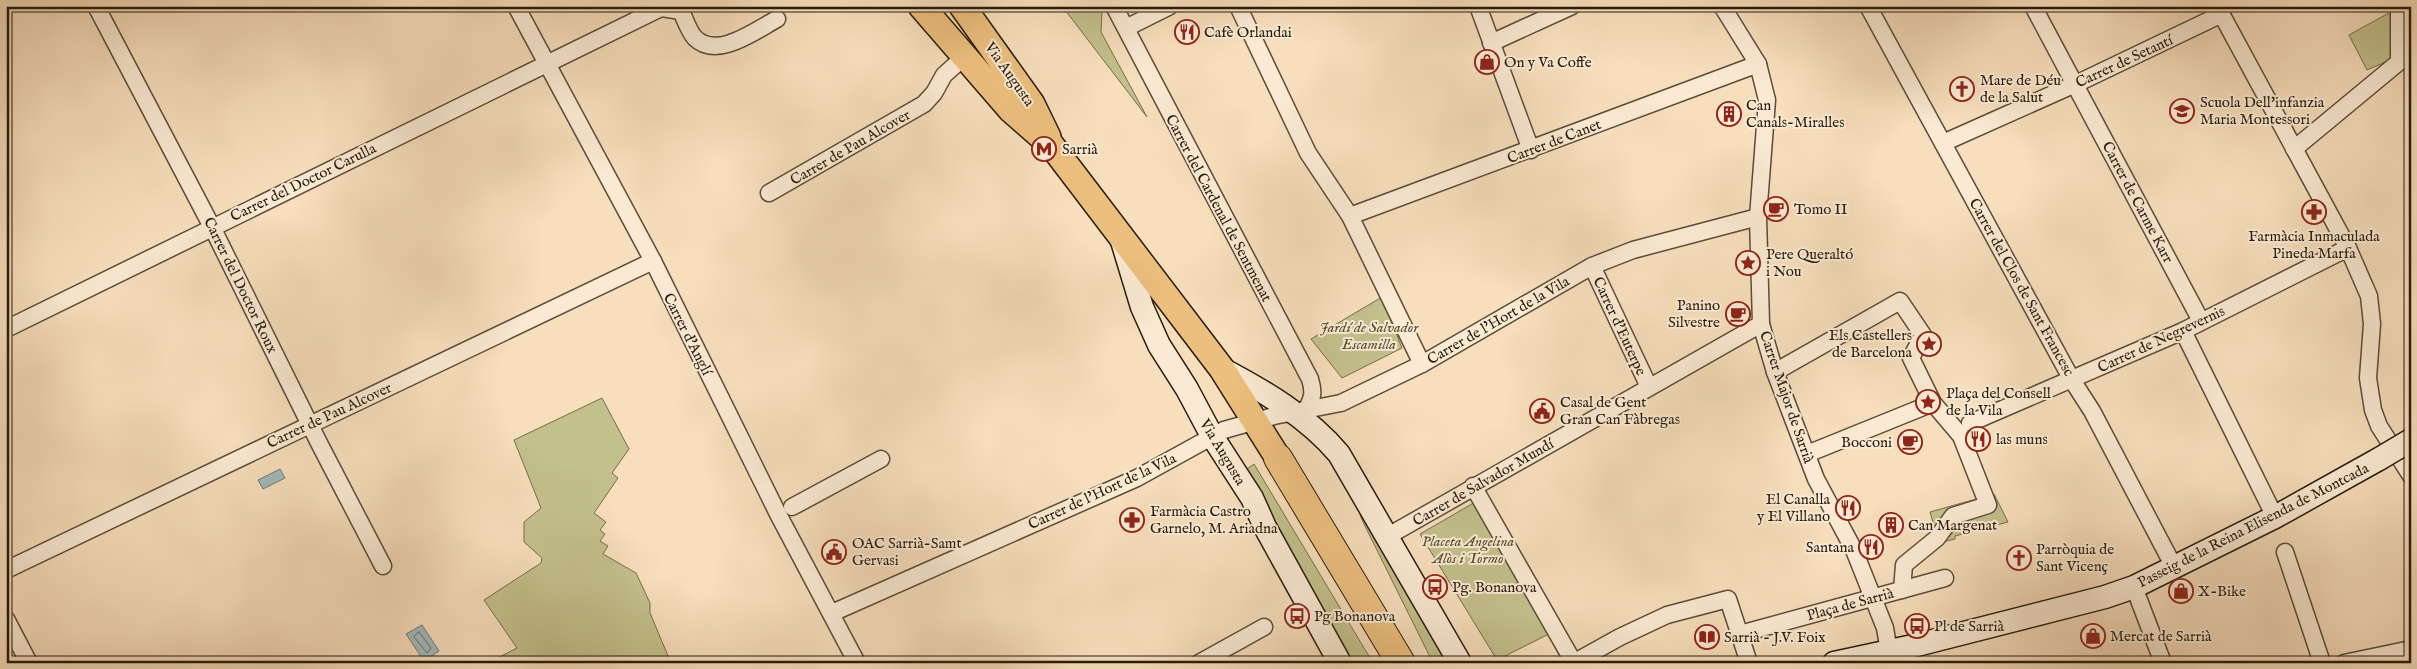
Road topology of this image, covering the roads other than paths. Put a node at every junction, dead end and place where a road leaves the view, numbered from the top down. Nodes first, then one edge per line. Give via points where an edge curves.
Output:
1 (96, 6) edge
2 (516, 6) edge
3 (921, 6) edge
4 (962, 6) edge
5 (1114, 6) edge
6 (1170, 6) edge
7 (1238, 6) edge
8 (1478, 6) edge
9 (1572, 6) edge
10 (1722, 6) edge
11 (1868, 6) edge
12 (2033, 6) edge
13 (2399, 6) edge
14 (664, 7) edge
15 (2220, 10) edge
16 (777, 19) dead end
17 (1126, 28) junction
18 (1492, 43) junction
19 (964, 57) junction
20 (2405, 60) edge
21 (546, 64) junction
22 (1758, 64) junction
23 (2075, 84) junction
24 (929, 100) joint
25 (1944, 143) junction
26 (1052, 146) junction
27 (2294, 149) junction
28 (1531, 150) junction
29 (770, 193) dead end
30 (1350, 216) junction
31 (1758, 217) junction
32 (212, 227) junction
33 (1120, 235) junction
34 (2348, 248) junction
35 (652, 262) junction
36 (1592, 266) junction
37 (2201, 321) junction
38 (1761, 324) junction
39 (6, 329) edge
40 (2183, 331) junction
41 (1422, 364) junction
42 (1222, 369) junction
43 (1775, 372) junction
44 (2072, 380) junction
45 (1649, 387) junction
46 (1933, 403) junction
47 (1300, 411) junction
48 (1255, 422) junction
49 (310, 424) junction
50 (1966, 429) junction
51 (1212, 436) junction
52 (2411, 440) edge
53 (1807, 454) junction
54 (1278, 458) joint
55 (881, 459) dead end
56 (2411, 476) edge
57 (1473, 486) junction
58 (792, 507) dead end
59 (2275, 517) junction
60 (1388, 536) junction
61 (2285, 552) dead end
62 (383, 566) dead end
63 (2174, 568) junction
64 (6, 570) edge
65 (1945, 578) dead end
66 (2134, 587) junction
67 (1902, 590) junction
68 (1873, 598) junction
69 (832, 613) junction
70 (6, 619) edge
71 (1264, 627) dead end
72 (1740, 634) junction
73 (2411, 649) edge
74 (1889, 657) edge
75 (1575, 662) edge
76 (29, 663) edge
77 (858, 663) edge
78 (1199, 663) edge
79 (1340, 663) edge
80 (1401, 663) edge
81 (1460, 663) edge
82 (1749, 663) edge
83 (1834, 663) edge
84 (2163, 663) edge
85 (2322, 663) edge
86 (2344, 663) edge

1 - 32 street, Carrer del Doctor Roux
2 - 21 street, Carrer d'Anglí
3 - 19 main road, Via Augusta
4 - 26 main road, Via Augusta via 1032,104
5 - 17 street, Carrer del Cardenal de Sentmenat
6 - 17 street
7 - 30 street via 1308,153
8 - 18 street
9 - 18 street
10 - 22 street, Carrer Major de Sarrià
11 - 25 street, Carrer del Clos de Sant Francesc
12 - 23 street, Carrer de Carme Karr
13 - 20 street
14 - 16 street via 681,11 696,38 711,47 726,44
14 - 21 street, Carrer del Doctor Carulla
15 - 23 street, Carrer de Setantí
15 - 27 street
17 - 47 street, Carrer del Cardenal de Sentmenat via 1310,379 1314,391
18 - 28 street
19 - 24 street, Via Augusta via 944,75
19 - 26 main road, Via Augusta via 1011,110
20 - 27 street
21 - 32 street, Carrer del Doctor Carulla
21 - 35 street, Carrer d'Anglí
22 - 28 street, Carrer de Canet
22 - 31 street, Carrer Major de Sarrià via 1767,100
23 - 25 street, Carrer de Setantí
23 - 37 street, Carrer de Carme Karr
24 - 29 street, Carrer de Pau Alcover
25 - 44 street, Carrer del Clos de Sant Francesc
26 - 33 main road, Via Augusta
27 - 34 street
28 - 30 street, Carrer de Canet
30 - 41 street
31 - 36 street, Carrer de l'Hort de la Vila via 1633,250
31 - 38 street, Carrer Major de Sarrià
32 - 39 street, Carrer del Doctor Carulla
32 - 49 street, Carrer del Doctor Roux
33 - 42 main road, Via Augusta
33 - 51 street, Via Augusta via 1142,307 1159,345
34 - 37 street, Carrer de Negrevernis
34 - 56 street via 2369,296 2372,311 2368,378 2373,410
35 - 49 street, Carrer de Pau Alcover
35 - 69 street, Carrer d'Anglí via 778,514
36 - 41 street, Carrer de l'Hort de la Vila
36 - 45 street, Carrer d'Euterpe
37 - 40 street, Carrer de Negrevernis
38 - 43 street, Carrer Major de Sarrià
38 - 45 street, Carrer de Salvador Mundí
40 - 44 street, Carrer de Negrevernis
40 - 59 street
41 - 47 street, Carrer de l'Hort de la Vila via 1341,403
42 - 47 street, Via Augusta
42 - 48 main road, Via Augusta
43 - 46 street via 1900,301 1923,335 1911,358
43 - 53 street, Carrer Major de Sarrià
44 - 50 street, Carrer de Negrevernis
44 - 63 street, Carrer del Clos de Sant Francesc via 2092,411
45 - 57 street, Carrer de Salvador Mundí
46 - 50 street
46 - 53 street
47 - 48 street, Carrer de l'Hort de la Vila
47 - 60 street, Via Augusta via 1339,454
48 - 51 street, Carrer de l'Hort de la Vila
48 - 54 main road, Via Augusta
49 - 62 street, Carrer del Doctor Roux
49 - 64 street, Carrer de Pau Alcover
50 - 67 street, Plaça de Sarrià via 1988,505 1953,516 1937,538 1904,564
51 - 69 street, Carrer de l'Hort de la Vila via 1137,478
51 - 79 street, Via Augusta via 1252,498
52 - 59 street, Passeig de la Reina Elisenda de Montcada, bridge
53 - 68 street, Carrer Major de Sarrià via 1816,479 1854,550
54 - 80 highway
55 - 58 street
57 - 60 street, Carrer de Salvador Mundí
57 - 75 street
59 - 63 street, Passeig de la Reina Elisenda de Montcada
60 - 81 street, Via Augusta
61 - 85 street
63 - 66 street, Passeig de la Reina Elisenda de Montcada
65 - 67 street, Plaça de Sarrià
66 - 74 street, Passeig de la Reina Elisenda de Montcada
66 - 84 street
67 - 68 street, Plaça de Sarrià
68 - 72 street, Plaça de Sarrià
68 - 74 street, Carrer Major de Sarrià via 1884,628
69 - 77 street, Carrer d'Anglí
70 - 76 street
71 - 78 street
72 - 75 street via 1728,599 1667,615
72 - 82 street
73 - 86 street
74 - 83 street

